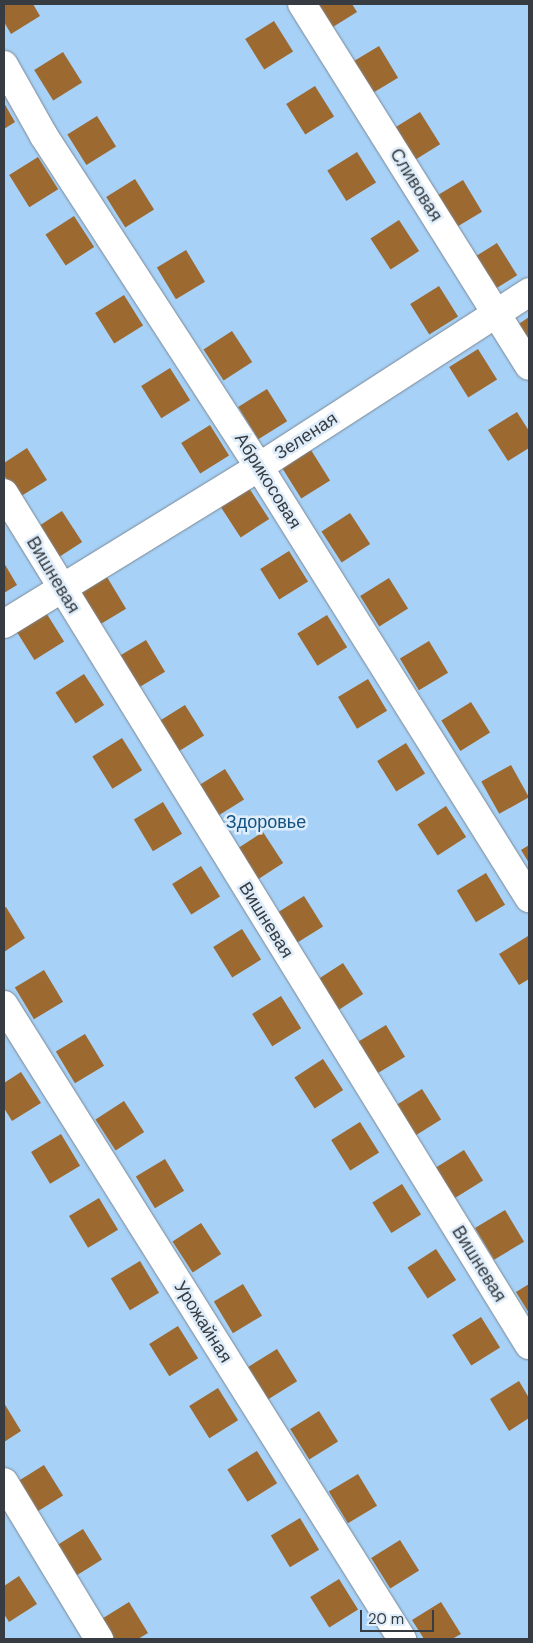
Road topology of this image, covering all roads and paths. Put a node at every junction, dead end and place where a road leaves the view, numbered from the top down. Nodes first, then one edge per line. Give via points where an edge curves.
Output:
1 (302, 4) edge
2 (4, 65) edge
3 (529, 292) edge
4 (497, 312) junction
5 (529, 366) edge
6 (259, 467) junction
7 (4, 493) edge
8 (61, 588) junction
9 (4, 624) edge
10 (529, 898) edge
11 (4, 1005) edge
12 (529, 1346) edge
13 (4, 1482) edge
14 (99, 1639) edge
15 (402, 1639) edge

1 - 4 street, Сливовая
2 - 6 street, Абрикосовая via 44,136
3 - 4 street, Зеленая
4 - 5 street, Сливовая
4 - 6 street, Зеленая
6 - 8 street, Зеленая
6 - 10 street, Абрикосовая
7 - 8 street, Вишневая
8 - 9 street, Зеленая
8 - 12 street, Вишневая
11 - 15 street, Урожайная
13 - 14 street

